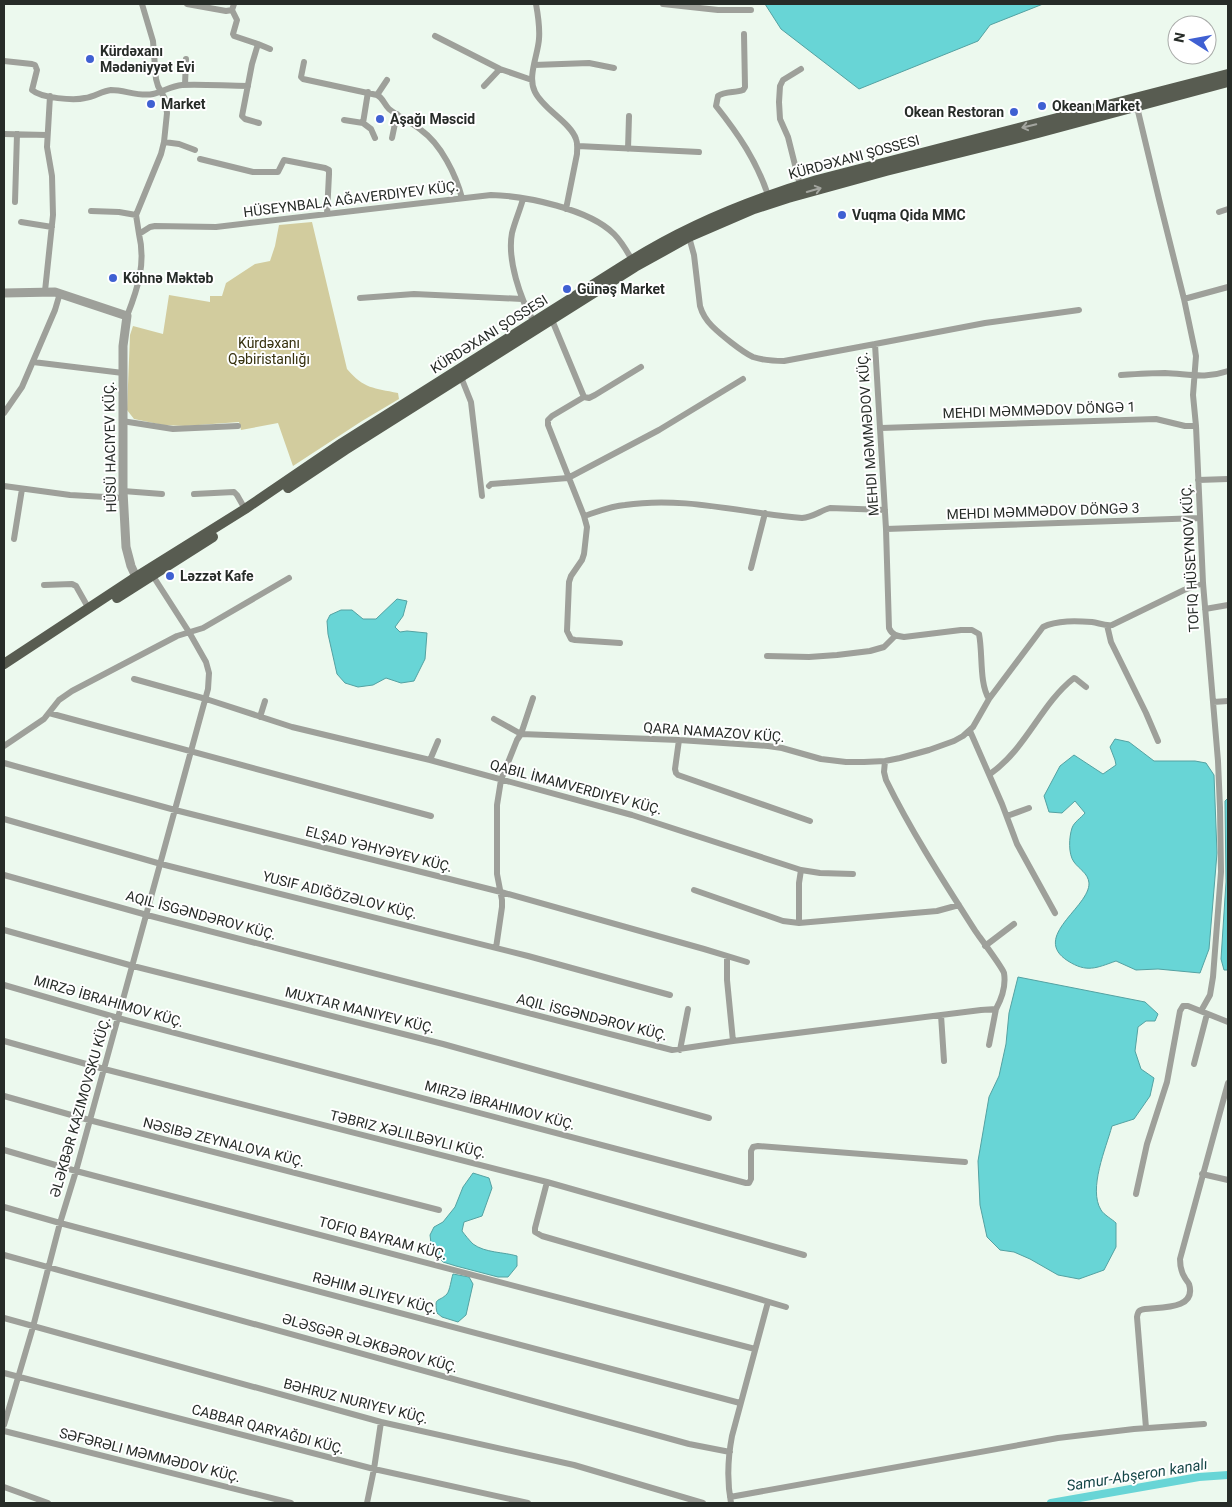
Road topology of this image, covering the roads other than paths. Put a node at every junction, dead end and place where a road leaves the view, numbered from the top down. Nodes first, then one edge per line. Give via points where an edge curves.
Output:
1 (142, 4) edge
2 (187, 4) edge
3 (536, 4) edge
4 (663, 4) edge
5 (233, 7) edge
6 (751, 10) dead end
7 (744, 34) dead end
8 (435, 36) dead end
9 (258, 44) junction
10 (270, 50) dead end
11 (186, 58) dead end
12 (4, 61) edge
13 (304, 62) dead end
14 (534, 65) junction
15 (614, 68) dead end
16 (500, 69) junction
17 (801, 69) dead end
18 (1228, 74) edge
19 (387, 80) dead end
20 (532, 80) junction
21 (1228, 82) edge
22 (185, 85) junction
23 (248, 86) junction
24 (484, 86) dead end
25 (161, 92) junction
26 (368, 92) junction
27 (376, 95) junction
28 (50, 96) junction
29 (1137, 107) junction
30 (398, 114) junction
31 (629, 116) dead end
32 (344, 120) dead end
33 (258, 122) dead end
34 (363, 124) junction
35 (4, 134) edge
36 (17, 134) junction
37 (47, 135) junction
38 (375, 138) dead end
39 (392, 138) dead end
40 (164, 142) junction
41 (578, 146) junction
42 (628, 149) junction
43 (195, 150) dead end
44 (699, 152) dead end
45 (200, 159) dead end
46 (800, 185) junction
47 (768, 195) junction
48 (462, 198) junction
49 (523, 199) junction
50 (15, 202) dead end
51 (1228, 208) edge
52 (566, 209) junction
53 (91, 211) dead end
54 (1219, 212) dead end
55 (327, 214) junction
56 (136, 215) junction
57 (21, 222) dead end
58 (52, 227) junction
59 (139, 234) junction
60 (689, 237) junction
61 (634, 263) junction
62 (1228, 287) edge
63 (45, 291) junction
64 (4, 293) edge
65 (60, 293) junction
66 (360, 298) dead end
67 (522, 299) junction
68 (1184, 299) junction
69 (1079, 310) dead end
70 (127, 316) junction
71 (552, 320) junction
72 (534, 322) junction
73 (875, 344) junction
74 (32, 362) junction
75 (641, 367) dead end
76 (1228, 371) edge
77 (123, 373) junction
78 (1121, 375) dead end
79 (1194, 375) junction
80 (461, 377) junction
81 (743, 379) dead end
82 (584, 397) junction
83 (4, 413) edge
84 (122, 421) junction
85 (238, 426) dead end
86 (1196, 426) junction
87 (881, 428) junction
88 (344, 446) junction
89 (568, 478) junction
90 (1228, 478) edge
91 (1198, 480) junction
92 (4, 486) edge
93 (489, 486) dead end
94 (22, 489) junction
95 (162, 494) dead end
96 (194, 494) dead end
97 (123, 495) junction
98 (482, 496) dead end
99 (244, 509) junction
100 (885, 510) junction
101 (765, 513) junction
102 (584, 516) junction
103 (1200, 518) junction
104 (886, 529) junction
105 (14, 539) dead end
106 (751, 568) dead end
107 (153, 576) junction
108 (289, 578) dead end
109 (138, 580) junction
110 (1203, 583) junction
111 (44, 585) dead end
112 (1228, 604) edge
113 (89, 609) junction
114 (1205, 609) junction
115 (1107, 625) junction
116 (189, 632) junction
117 (895, 636) junction
118 (620, 643) dead end
119 (767, 656) dead end
120 (4, 664) edge
121 (4, 673) edge
122 (134, 679) dead end
123 (1086, 687) dead end
124 (533, 698) dead end
125 (206, 699) junction
126 (989, 699) junction
127 (1228, 701) edge
128 (265, 702) dead end
129 (1213, 702) junction
130 (49, 713) junction
131 (260, 717) junction
132 (494, 719) dead end
133 (970, 731) junction
134 (521, 734) junction
135 (679, 740) junction
136 (438, 741) dead end
137 (1158, 741) dead end
138 (4, 746) edge
139 (192, 752) junction
140 (430, 760) junction
141 (885, 761) junction
142 (4, 763) edge
143 (990, 774) junction
144 (501, 780) junction
145 (1029, 808) dead end
146 (175, 810) junction
147 (432, 816) dead end
148 (1007, 816) junction
149 (4, 819) edge
150 (810, 821) dead end
151 (161, 864) junction
152 (801, 870) junction
153 (853, 874) dead end
154 (4, 875) edge
155 (694, 890) dead end
156 (501, 892) junction
157 (959, 905) junction
158 (1055, 913) dead end
159 (147, 915) junction
160 (798, 923) junction
161 (1014, 924) dead end
162 (4, 930) edge
163 (985, 946) junction
164 (496, 948) junction
165 (727, 957) junction
166 (746, 962) dead end
167 (133, 966) junction
168 (4, 985) edge
169 (670, 995) dead end
170 (688, 1009) dead end
171 (996, 1009) junction
172 (1204, 1012) junction
173 (940, 1015) junction
174 (118, 1018) junction
175 (1228, 1022) edge
176 (4, 1041) edge
177 (733, 1041) junction
178 (988, 1045) dead end
179 (680, 1050) junction
180 (944, 1061) dead end
181 (1194, 1064) dead end
182 (104, 1070) junction
183 (1228, 1083) edge
184 (4, 1096) edge
185 (709, 1118) dead end
186 (89, 1120) junction
187 (4, 1150) edge
188 (965, 1162) dead end
189 (76, 1171) junction
190 (1202, 1174) junction
191 (1228, 1180) edge
192 (547, 1182) junction
193 (1136, 1194) dead end
194 (4, 1207) edge
195 (439, 1210) dead end
196 (60, 1223) junction
197 (4, 1255) edge
198 (804, 1256) dead end
199 (49, 1267) junction
200 (768, 1302) junction
201 (786, 1307) dead end
202 (4, 1318) edge
203 (33, 1327) junction
204 (755, 1349) junction
205 (4, 1373) edge
206 (18, 1377) junction
207 (740, 1403) junction
208 (381, 1422) junction
209 (1204, 1424) dead end
210 (4, 1425) edge
211 (1146, 1428) junction
212 (4, 1431) edge
213 (730, 1452) junction
214 (374, 1470) junction
215 (4, 1487) edge
216 (730, 1500) edge
217 (48, 1503) edge
218 (291, 1503) edge
219 (367, 1503) edge
220 (528, 1503) edge
221 (703, 1503) edge

1 - 25 street via 151,32 154,70
2 - 5 street via 222,11
3 - 14 street via 539,41
4 - 6 street
5 - 9 street via 237,20 234,36
7 - 47 street via 745,87 739,92 718,96 716,106 750,153
8 - 16 street
9 - 10 street
9 - 23 street
11 - 22 street
12 - 28 street via 36,65 32,90
13 - 26 street via 303,79
14 - 15 street via 589,63
14 - 20 street
16 - 20 street
16 - 24 street
17 - 46 street via 784,80 778,102
18 -> 46 main road
19 - 27 street
20 - 41 street via 535,93 572,131
21 - 29 main road
22 - 23 street
22 - 25 street
23 - 33 street via 242,116
25 - 28 street via 143,95 112,90 81,99
25 - 40 street via 167,113
26 - 27 street
26 - 34 street
27 - 30 street
28 - 37 street
60 -> 29 main road via 788,198
29 - 68 street, TOFIQ HÜSEYNOV KÜÇ.
30 - 39 street
30 - 48 street via 431,138 456,177
31 - 42 street
32 - 34 street
34 - 38 street
35 - 36 street
36 - 37 street
36 - 50 street
37 - 58 street via 52,176
40 - 43 street
40 - 56 street
41 - 42 street
41 - 52 street
42 - 44 street
45 - 55 street via 253,172 278,172 284,160 325,168 329,170
46 - 47 main road
47 - 61 main road via 686,229 659,243
48 - 49 street, HÜSEYNBALA AĞAVERDIYEV KÜÇ. via 491,195
48 - 55 street, HÜSEYNBALA AĞAVERDIYEV KÜÇ.
49 - 52 street, HÜSEYNBALA AĞAVERDIYEV KÜÇ.
49 - 67 street via 512,233 510,253
51 - 54 street
52 - 61 street, HÜSEYNBALA AĞAVERDIYEV KÜÇ. via 607,228
53 - 56 street
55 - 59 street, HÜSEYNBALA AĞAVERDIYEV KÜÇ. via 216,227 155,226
56 - 59 street
57 - 58 street
58 - 63 street
59 - 70 street via 142,263 137,290
60 - 61 main road
60 - 73 street, MEHDI MƏMMƏDOV KÜÇ. via 702,313 712,326 746,353 784,361
61 - 71 main road
61 - 72 main road
62 - 68 street
63 - 64 street
63 - 65 street
65 - 70 street
65 - 74 street
66 - 67 street via 414,294
67 - 72 street
68 - 79 street, TOFIQ HÜSEYNOV KÜÇ. via 1196,356
69 - 73 street via 984,323
70 - 77 street
71 - 80 main road
71 - 82 street
72 - 88 main road
73 - 87 street, MEHDI MƏMMƏDOV KÜÇ.
74 - 77 street
74 - 83 street via 16,398
75 - 82 street via 595,395
76 - 79 street
77 - 84 street
78 - 79 street
79 - 86 street, TOFIQ HÜSEYNOV KÜÇ.
80 - 88 main road
80 - 98 street via 471,402
81 - 89 street via 659,430
82 - 89 street via 548,420
84 - 85 street via 173,429
84 - 97 street
86 - 87 street, MEHDI MƏMMƏDOV DÖNGƏ 1 via 1156,419
86 - 91 street, TOFIQ HÜSEYNOV KÜÇ.
87 - 100 street, MEHDI MƏMMƏDOV KÜÇ.
88 - 99 main road
88 - 107 main road via 248,515
89 - 93 street
89 - 102 street
90 - 91 street
91 - 103 street, TOFIQ HÜSEYNOV KÜÇ.
92 - 94 street
94 - 97 street via 70,495
94 - 105 street
95 - 97 street
96 - 99 street via 234,492
97 - 109 street via 126,547 130,566
99 - 109 main road
100 - 101 street via 830,508 802,518
100 - 104 street, MEHDI MƏMMƏDOV KÜÇ.
101 - 102 street via 662,502 623,505
101 - 106 street
102 - 118 street via 587,527 585,548 569,582 567,631 575,640
103 - 104 street, MEHDI MƏMMƏDOV DÖNGƏ 3
103 - 110 street, TOFIQ HÜSEYNOV KÜÇ.
104 - 117 street, MEHDI MƏMMƏDOV KÜÇ. via 889,628
107 - 109 main road
107 - 116 street
108 - 116 street via 203,628
109 - 113 main road
109 - 121 main road
110 - 114 street, TOFIQ HÜSEYNOV KÜÇ.
110 - 115 street
111 - 113 street via 76,586
112 - 114 street
113 - 120 main road
114 - 129 street, TOFIQ HÜSEYNOV KÜÇ.
115 - 126 street via 1060,622 1043,626
115 - 137 street via 1111,642
116 - 125 street via 208,668
116 - 130 street via 72,691
117 - 119 street via 884,647 870,651 809,657
117 - 126 street via 961,630 979,634 984,686
122 - 125 street, QABIL İMAMVERDIYEV KÜÇ.
123 - 143 street via 1074,678 1066,685 1021,745
124 - 134 street
125 - 131 street, QABIL İMAMVERDIYEV KÜÇ.
125 - 139 street
126 - 133 street
127 - 129 street
128 - 131 street
129 - 172 street, TOFIQ HÜSEYNOV KÜÇ. via 1220,808 1220,872 1213,977
130 - 138 street via 37,725
130 - 139 street
131 - 140 street, QABIL İMAMVERDIYEV KÜÇ.
132 - 134 street
133 - 141 street, QARA NAMAZOV KÜÇ. via 929,750
133 - 143 street
134 - 135 street, QARA NAMAZOV KÜÇ.
134 - 144 street
135 - 141 street, QARA NAMAZOV KÜÇ. via 776,747 846,762
135 - 150 street via 675,769 678,775
136 - 140 street
139 - 146 street
139 - 147 street
140 - 144 street, QABIL İMAMVERDIYEV KÜÇ.
141 - 157 street via 884,772 892,792
142 - 146 street, ELŞAD YƏHYƏYEV KÜÇ.
143 - 148 street
144 - 152 street, QABIL İMAMVERDIYEV KÜÇ. via 632,814
144 - 156 street via 497,805 497,874
145 - 148 street
146 - 151 street
146 - 156 street, ELŞAD YƏHYƏYEV KÜÇ.
148 - 158 street via 1017,844
149 - 151 street
151 - 159 street
151 - 164 street
152 - 153 street, QABIL İMAMVERDIYEV KÜÇ. via 820,874
152 - 160 street
154 - 159 street, AQIL İSGƏNDƏROV KÜÇ.
155 - 160 street via 783,921
156 - 164 street
156 - 165 street, ELŞAD YƏHYƏYEV KÜÇ.
157 - 160 street via 937,911
157 - 163 street
159 - 167 street
159 - 179 street, AQIL İSGƏNDƏROV KÜÇ. via 667,1050
161 - 163 street
162 - 167 street, MUXTAR MANIYEV KÜÇ.
163 - 171 street via 1004,973 1002,999
164 - 169 street
165 - 166 street, ELŞAD YƏHYƏYEV KÜÇ.
165 - 177 street
167 - 174 street
167 - 185 street, MUXTAR MANIYEV KÜÇ. via 443,1044
168 - 174 street, MIRZƏ İBRAHIMOV KÜÇ.
170 - 179 street
171 - 173 street, AQIL İSGƏNDƏROV KÜÇ.
171 - 178 street
172 - 175 street
172 - 181 street, TOFIQ HÜSEYNOV KÜÇ.
172 - 193 street via 1188,1006 1182,1006 1180,1010 1167,1082 1147,1144
173 - 177 street, AQIL İSGƏNDƏROV KÜÇ.
173 - 180 street
174 - 182 street
174 - 188 street, MIRZƏ İBRAHIMOV KÜÇ. via 746,1183 751,1179 751,1151 758,1146
176 - 182 street, TƏBRIZ XƏLILBƏYLI KÜÇ.
177 - 179 street, AQIL İSGƏNDƏROV KÜÇ.
182 - 186 street
182 - 192 street, TƏBRIZ XƏLILBƏYLI KÜÇ.
183 - 190 street
184 - 186 street, NƏSIBƏ ZEYNALOVA KÜÇ.
186 - 189 street
186 - 195 street, NƏSIBƏ ZEYNALOVA KÜÇ.
187 - 189 street, TOFIQ BAYRAM KÜÇ.
189 - 196 street
189 - 204 street, TOFIQ BAYRAM KÜÇ.
190 - 191 street
190 - 211 street via 1180,1259 1180,1267 1189,1284 1187,1299 1179,1306 1145,1308 1138,1312
192 - 198 street, TƏBRIZ XƏLILBƏYLI KÜÇ.
192 - 200 street via 535,1228 542,1236
194 - 196 street, RƏHIM ƏLIYEV KÜÇ.
196 - 199 street
196 - 207 street, RƏHIM ƏLIYEV KÜÇ.
197 - 199 street, ƏLƏSGƏR ƏLƏKBƏROV KÜÇ.
199 - 203 street
199 - 213 street, ƏLƏSGƏR ƏLƏKBƏROV KÜÇ. via 642,1431
200 - 201 street
200 - 204 street
202 - 203 street, BƏHRUZ NURIYEV KÜÇ.
203 - 206 street
203 - 208 street, BƏHRUZ NURIYEV KÜÇ.
204 - 207 street
205 - 206 street
206 - 210 street
206 - 214 street
207 - 213 street
208 - 214 street
208 - 221 street, BƏHRUZ NURIYEV KÜÇ. via 574,1465
209 - 211 street
211 - 216 street via 1058,1438
212 - 218 street, SƏFƏRƏLI MƏMMƏDOV KÜÇ.
213 - 216 street
214 - 219 street
214 - 220 street
215 - 217 street

